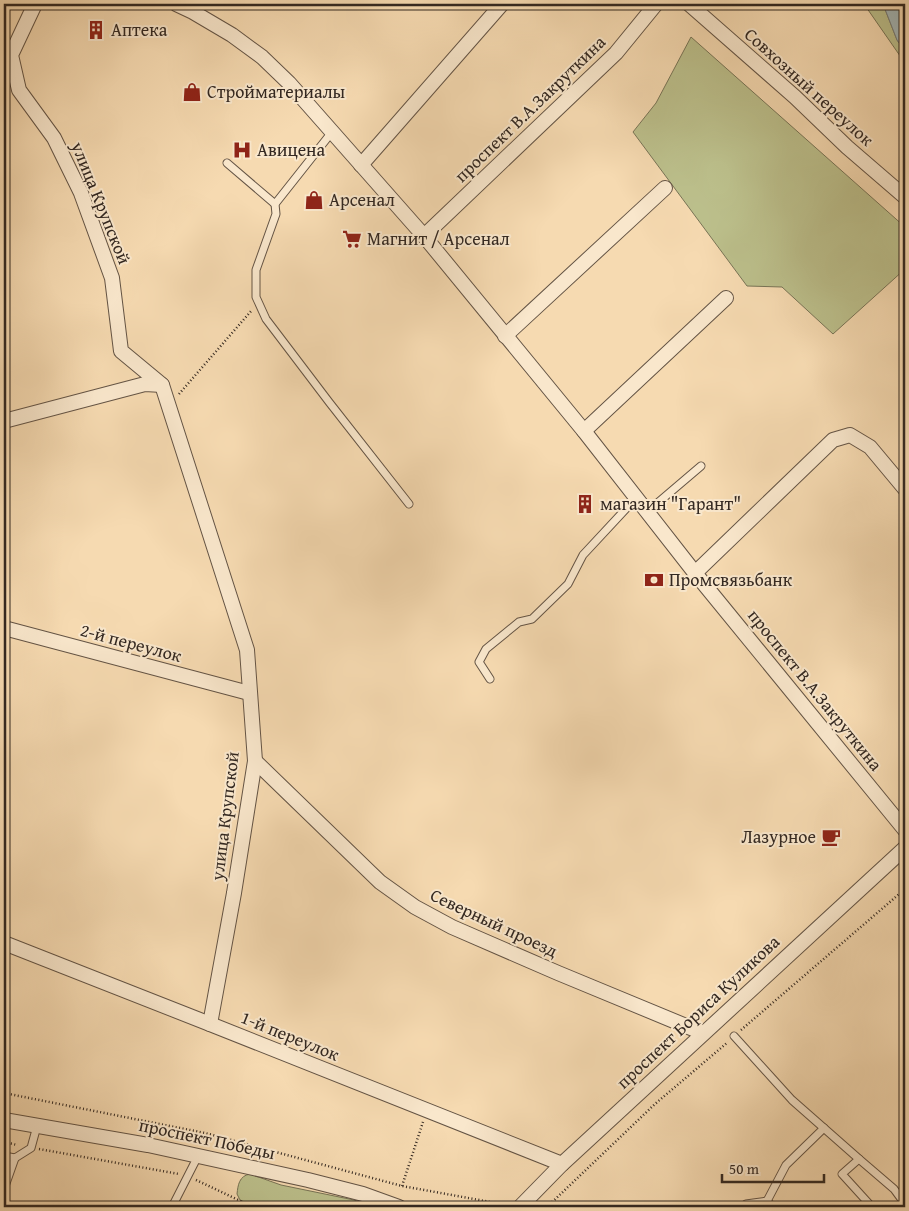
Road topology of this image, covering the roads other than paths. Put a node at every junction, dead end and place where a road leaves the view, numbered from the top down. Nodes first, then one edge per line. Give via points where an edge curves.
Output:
1 (35, 4) edge
2 (176, 4) edge
3 (502, 4) edge
4 (656, 4) edge
5 (689, 4) edge
6 (196, 8) edge
7 (332, 132) junction
8 (227, 164) dead end
9 (361, 165) junction
10 (665, 188) dead end
11 (905, 197) edge
12 (275, 204) junction
13 (424, 236) junction
14 (726, 298) dead end
15 (505, 336) junction
16 (162, 386) junction
17 (4, 421) edge
18 (584, 431) junction
19 (701, 466) dead end
20 (905, 488) edge
21 (636, 498) junction
22 (409, 504) dead end
23 (647, 512) junction
24 (695, 573) junction
25 (4, 628) edge
26 (490, 679) dead end
27 (249, 693) junction
28 (255, 761) junction
29 (905, 830) edge
30 (905, 848) edge
31 (4, 943) edge
32 (210, 1024) junction
33 (703, 1033) junction
34 (734, 1036) road end
35 (4, 1120) edge
36 (37, 1126) junction
37 (824, 1128) junction
38 (4, 1156) edge
39 (198, 1156) junction
40 (15, 1158) junction
41 (859, 1159) junction
42 (562, 1164) junction
43 (4, 1189) edge
44 (768, 1201) junction
45 (905, 1204) edge
46 (172, 1207) edge
47 (399, 1207) edge
48 (520, 1207) edge
49 (743, 1207) edge
50 (773, 1207) edge
51 (872, 1207) edge

1 - 16 street, улица Крупской via 11,55 19,90 54,138 81,193 112,278 121,351
2 - 6 street, проспект В.А.Закруткина
3 - 9 street
4 - 13 street, проспект В.А.Закруткина via 616,53
5 - 11 street, Совхозный переулок
6 - 7 street, проспект В.А.Закруткина via 262,57 290,83
7 - 9 street, проспект В.А.Закруткина
7 - 12 lane
8 - 12 lane
9 - 13 street, проспект В.А.Закруткина
10 - 15 street
12 - 22 lane via 276,214 256,270 258,302 283,341
13 - 15 street, проспект В.А.Закруткина
14 - 18 street
15 - 18 street, проспект В.А.Закруткина
16 - 17 street via 145,384
16 - 27 street, улица Крупской via 247,650
18 - 21 street, проспект В.А.Закруткина
19 - 23 lane
20 - 24 street via 870,447 850,435 833,440
21 - 23 street, проспект В.А.Закруткина
21 - 26 lane via 583,555 568,584 532,619 519,622 486,649 479,662
23 - 24 street, проспект В.А.Закруткина
24 - 29 street, проспект В.А.Закруткина
25 - 27 street, 2-й переулок
27 - 28 street, улица Крупской
28 - 32 street, улица Крупской
28 - 33 street, Северный проезд via 380,882 415,907 540,966
30 - 33 street, проспект Бориса Куликова
31 - 32 street, 1-й переулок
32 - 42 street, 1-й переулок
33 - 42 street, проспект Бориса Куликова
34 - 37 lane via 792,1100
35 - 36 street, проспект Победы
36 - 39 street, проспект Победы
36 - 40 lane via 31,1148
37 - 41 lane
37 - 44 lane via 786,1165
38 - 40 lane
39 - 46 lane
39 - 47 street, проспект Победы via 308,1180
40 - 43 lane
41 - 45 lane via 894,1189
41 - 51 lane via 842,1174
42 - 48 street, проспект Бориса Куликова
44 - 49 lane
44 - 50 lane

